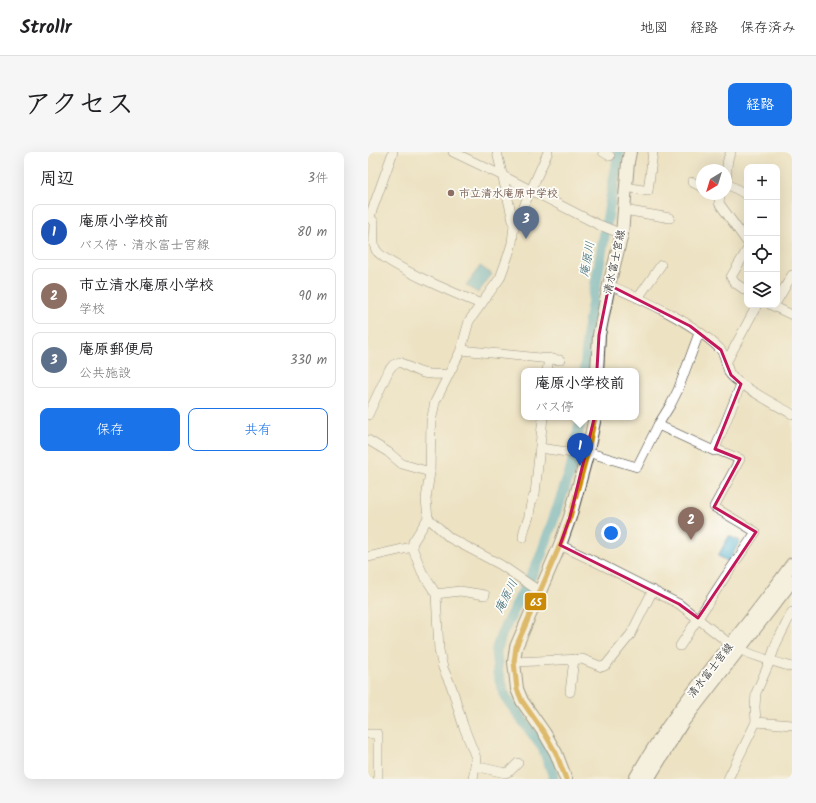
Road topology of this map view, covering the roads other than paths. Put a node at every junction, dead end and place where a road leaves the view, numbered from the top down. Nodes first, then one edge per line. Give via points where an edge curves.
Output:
1 (393, 152) edge
2 (497, 152) edge
3 (548, 152) edge
4 (630, 152) edge
5 (653, 152) edge
6 (731, 152) edge
7 (459, 153) edge
8 (727, 164) edge
9 (503, 176) junction
10 (692, 182) dead end
11 (696, 184) edge
12 (732, 186) edge
13 (626, 187) junction
14 (531, 190) junction
15 (744, 193) edge
16 (719, 200) edge
17 (624, 210) junction
18 (369, 216) edge
19 (670, 218) dead end
20 (514, 225) junction
21 (619, 233) junction
22 (744, 238) edge
23 (744, 255) edge
24 (661, 265) dead end
25 (792, 275) edge
26 (609, 286) junction
27 (744, 289) edge
28 (780, 294) edge
29 (638, 298) junction
30 (481, 304) junction
31 (755, 308) edge
32 (780, 308) edge
33 (792, 315) edge
34 (699, 333) junction
35 (461, 350) junction
36 (549, 358) junction
37 (560, 360) dead end
38 (726, 363) junction
39 (548, 368) edge
40 (597, 368) edge
41 (448, 374) junction
42 (741, 384) junction
43 (792, 414) edge
44 (368, 416) edge
45 (543, 420) edge
46 (593, 420) edge
47 (658, 425) junction
48 (368, 440) edge
49 (540, 448) junction
50 (716, 449) junction
51 (585, 454) junction
52 (430, 472) junction
53 (428, 518) junction
54 (523, 538) dead end
55 (560, 546) junction
56 (412, 547) junction
57 (368, 558) edge
58 (792, 564) edge
59 (792, 581) edge
60 (653, 590) junction
61 (539, 591) junction
62 (436, 594) junction
63 (485, 594) dead end
64 (792, 612) edge
65 (698, 618) junction
66 (680, 646) dead end
67 (735, 647) junction
68 (574, 659) junction
69 (770, 661) junction
70 (514, 662) junction
71 (792, 667) edge
72 (570, 692) dead end
73 (756, 722) junction
74 (792, 725) edge
75 (368, 734) edge
76 (518, 763) dead end
77 (475, 766) junction
78 (378, 779) edge
79 (473, 779) edge
80 (566, 779) edge
81 (635, 779) edge
82 (648, 779) edge
83 (728, 779) edge

1 - 18 street
2 - 9 street
3 - 14 street
4 - 13 main road, 清水富士宮線
5 - 13 street via 648,191
6 - 8 street via 727,157
7 - 9 street
9 - 14 street
9 - 20 street
10 - 11 street
12 - 15 street
13 - 17 main road, 清水富士宮線
14 - 20 street via 520,218
14 - 21 street
16 - 22 street
17 - 19 street
17 - 21 main road, 清水富士宮線
18 - 30 street via 374,222 375,248 379,254 415,275
20 - 30 street via 503,270
21 - 26 main road, 清水富士宮線
23 - 27 street via 731,277
24 - 29 street
25 - 28 street
26 - 29 street
26 - 40 main road, 清水富士宮線 via 599,335
29 - 34 street
30 - 35 street via 469,321
31 - 38 street
32 - 33 street
34 - 38 street via 722,350
34 - 47 street via 678,390
35 - 36 street
35 - 41 street
36 - 37 street
36 - 39 street
38 - 42 street via 731,375
41 - 44 street via 415,371 400,362 393,365
41 - 52 street via 435,402 431,422
42 - 43 street
42 - 50 street
45 - 49 street
46 - 51 main road
47 - 50 street
47 - 51 street via 637,467
48 - 52 street via 402,464
49 - 51 street
49 - 54 street via 535,494 523,529
50 - 65 street via 740,459 714,507 756,532
51 - 55 main road via 570,517
52 - 53 street via 426,499
53 - 56 street
53 - 61 street via 450,538 501,565
55 - 60 street
55 - 61 main road
56 - 57 street
56 - 62 street via 422,572
58 - 67 main road, 清水富士宮線
59 - 67 main road, 清水富士宮線
60 - 65 street
60 - 68 street via 631,634 606,665
61 - 70 main road via 516,647
62 - 63 street via 460,591
62 - 77 street via 439,650 443,668 476,758
64 - 69 street
65 - 66 street
65 - 67 street
67 - 69 street
67 - 81 main road, 清水富士宮線 via 673,718
67 - 82 main road, 清水富士宮線 via 682,723
68 - 70 street
68 - 72 street
69 - 71 street
69 - 73 street via 756,693
70 - 80 main road via 517,688 522,701 556,753
73 - 74 street
73 - 83 street
75 - 78 street via 378,734
76 - 77 street via 505,773
77 - 79 street

